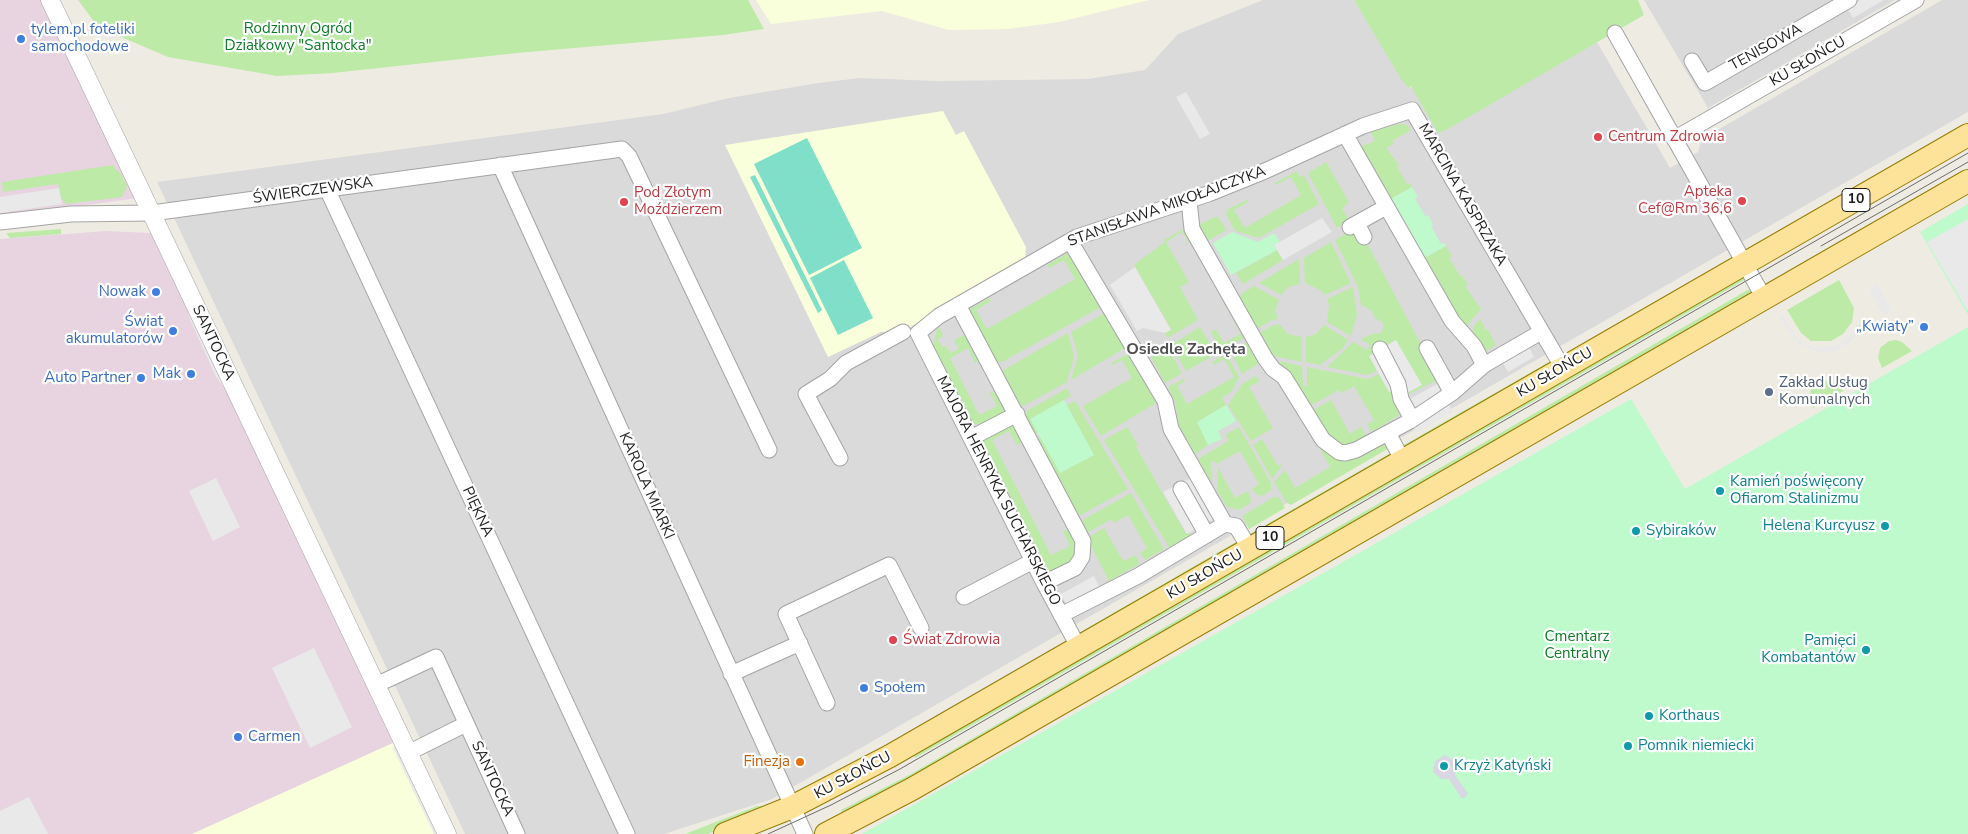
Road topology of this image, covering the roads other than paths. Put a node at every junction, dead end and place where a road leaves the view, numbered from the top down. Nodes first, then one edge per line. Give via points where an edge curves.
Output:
1 (50, 0) edge
2 (1850, 0) edge
3 (1916, 0) edge
4 (1615, 33) dead end
5 (1692, 61) dead end
6 (1344, 134) junction
7 (1968, 135) edge
8 (1674, 140) junction
9 (500, 165) junction
10 (1968, 181) edge
11 (327, 189) junction
12 (1189, 201) junction
13 (1386, 208) junction
14 (152, 213) junction
15 (0, 222) edge
16 (1364, 238) dead end
17 (1070, 241) junction
18 (1744, 264) junction
19 (1764, 298) junction
20 (958, 304) junction
21 (1541, 332) junction
22 (911, 333) junction
23 (1428, 348) dead end
24 (1380, 349) dead end
25 (1484, 365) junction
26 (1563, 368) junction
27 (1452, 393) junction
28 (1017, 414) junction
29 (1412, 419) junction
30 (1388, 433) junction
31 (971, 438) junction
32 (769, 450) dead end
33 (840, 458) dead end
34 (1402, 461) junction
35 (1181, 489) dead end
36 (1226, 524) junction
37 (1207, 535) junction
38 (1250, 549) junction
39 (1033, 561) junction
40 (1044, 583) junction
41 (964, 597) dead end
42 (1060, 615) junction
43 (921, 628) dead end
44 (800, 643) junction
45 (1079, 648) junction
46 (731, 674) junction
47 (376, 685) junction
48 (827, 703) dead end
49 (466, 724) junction
50 (408, 753) junction
51 (792, 807) junction
52 (447, 834) edge
53 (517, 834) edge
54 (627, 834) edge
55 (725, 834) edge
56 (805, 834) edge
57 (826, 834) edge

1 - 14 street, SANTOCKA
2 - 5 street, TENISOWA via 1704,83
3 - 8 street, KU SŁOŃCU
4 - 8 street
6 - 12 street, STANISŁAWA MIKOŁAJCZYKA via 1272,168
6 - 13 street
6 - 21 street, MARCINA KASPRZAKA via 1412,110
7 - 18 main road, KU SŁOŃCU / 10
8 - 18 street
9 - 11 street, ŚWIERCZEWSKA
9 - 32 street, ŚWIERCZEWSKA via 615,149 625,151
9 - 46 street, KAROLA MIARKI
10 - 19 main road, 10
11 - 14 street, ŚWIERCZEWSKA
11 - 54 street, PIĘKNA
12 - 17 street, STANISŁAWA MIKOŁAJCZYKA
12 - 30 street via 1195,235 1269,365 1284,377 1323,440 1345,453
13 - 16 street via 1354,225
13 - 25 street via 1452,321 1474,346
14 - 15 street, ŚWIERCZEWSKA via 71,214
14 - 47 street, SANTOCKA
17 - 20 street, STANISŁAWA MIKOŁAJCZYKA
17 - 36 street via 1165,402 1171,429
18 - 19 street
18 - 26 main road, KU SŁOŃCU / 10
19 - 57 main road, 10 via 919,785
20 - 22 street, STANISŁAWA MIKOŁAJCZYKA
20 - 28 street
21 - 25 street
21 - 26 street, MARCINA KASPRZAKA
22 - 31 street, MAJORA HENRYKA SUCHARSKIEGO
22 - 33 street, STANISŁAWA MIKOŁAJCZYKA via 846,363 806,394
23 - 27 street
24 - 29 street
25 - 27 street
26 - 34 main road, KU SŁOŃCU / 10
27 - 29 street
28 - 31 street
28 - 40 street via 1084,541 1082,557 1075,568
29 - 30 street
30 - 34 street
31 - 39 street, MAJORA HENRYKA SUCHARSKIEGO
34 - 38 main road, KU SŁOŃCU / 10
35 - 37 street
36 - 37 street
36 - 38 street via 1236,526
37 - 42 street
38 - 45 main road, KU SŁOŃCU / 10
39 - 40 street, MAJORA HENRYKA SUCHARSKIEGO
39 - 41 street
40 - 42 street, MAJORA HENRYKA SUCHARSKIEGO
42 - 45 street, MAJORA HENRYKA SUCHARSKIEGO
43 - 44 street via 889,565 786,614
44 - 46 street
44 - 48 street
45 - 51 main road, KU SŁOŃCU / 10 via 890,756
46 - 51 street, KAROLA MIARKI
47 - 49 street, SANTOCKA via 436,656
47 - 50 street, SANTOCKA
49 - 50 street, SANTOCKA
49 - 53 street, SANTOCKA
50 - 52 street, SANTOCKA
51 - 55 main road, KU SŁOŃCU / 10
51 - 56 street

